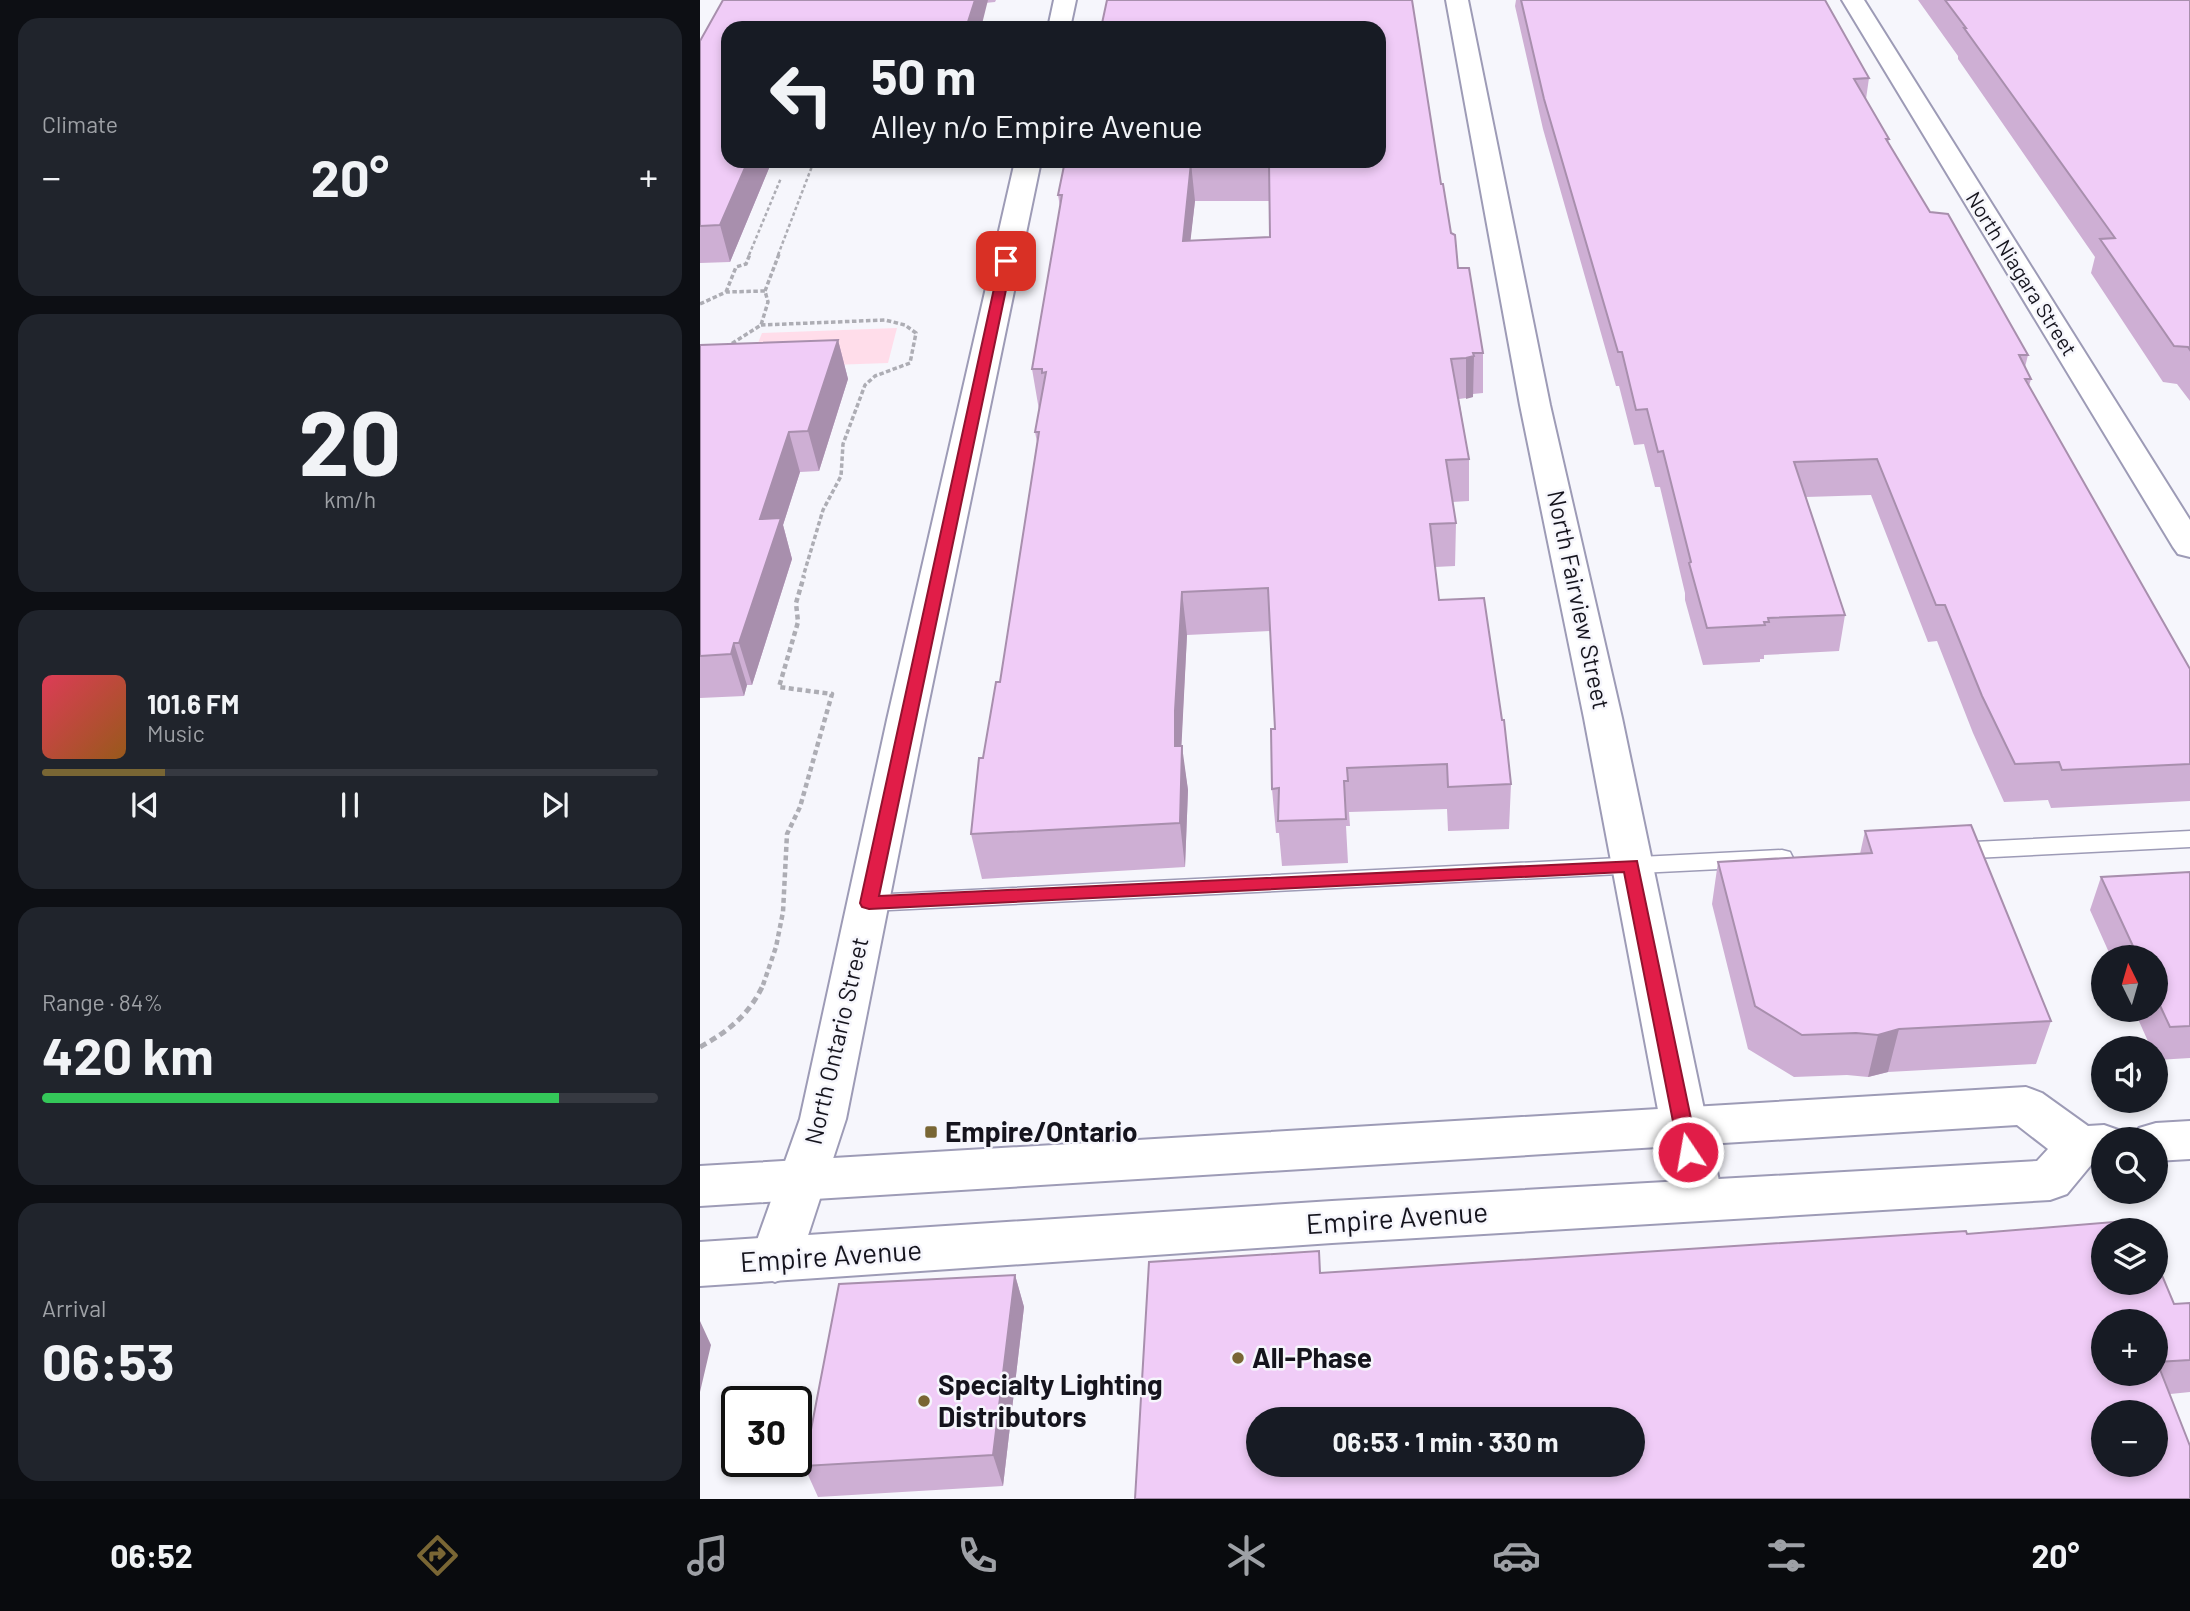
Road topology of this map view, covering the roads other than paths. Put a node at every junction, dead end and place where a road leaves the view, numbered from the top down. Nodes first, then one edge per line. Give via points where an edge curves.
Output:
1 (1065, 0) edge
2 (1457, 0) edge
3 (1853, 0) edge
4 (1060, 21) edge
5 (1026, 168) edge
6 (2190, 547) edge
7 (2190, 839) edge
8 (1933, 852) edge
9 (1810, 857) edge
10 (1631, 865) junction
11 (869, 903) junction
12 (1683, 1127) junction
13 (2190, 1140) edge
14 (2168, 1141) edge
15 (2091, 1146) edge
16 (802, 1180) junction
17 (700, 1186) edge
18 (1699, 1200) junction
19 (775, 1260) junction
20 (700, 1264) edge

1 - 4 street
2 - 10 street, North Fairview Street
3 - 6 street, North Niagara Street
5 - 11 street, North Ontario Street
7 - 8 lane
9 - 10 lane
10 - 11 lane
10 - 12 street, North Fairview Street
11 - 16 street, North Ontario Street via 823,1119
12 - 15 street, Empire Avenue via 2026,1106
12 - 16 street, Empire Avenue
12 - 18 street, North Fairview Street
13 - 14 street
15 - 18 street, Empire Avenue via 2050,1180
16 - 17 street, Empire Avenue
16 - 19 street, North Ontario Street
18 - 19 street, Empire Avenue
19 - 20 street, Empire Avenue

